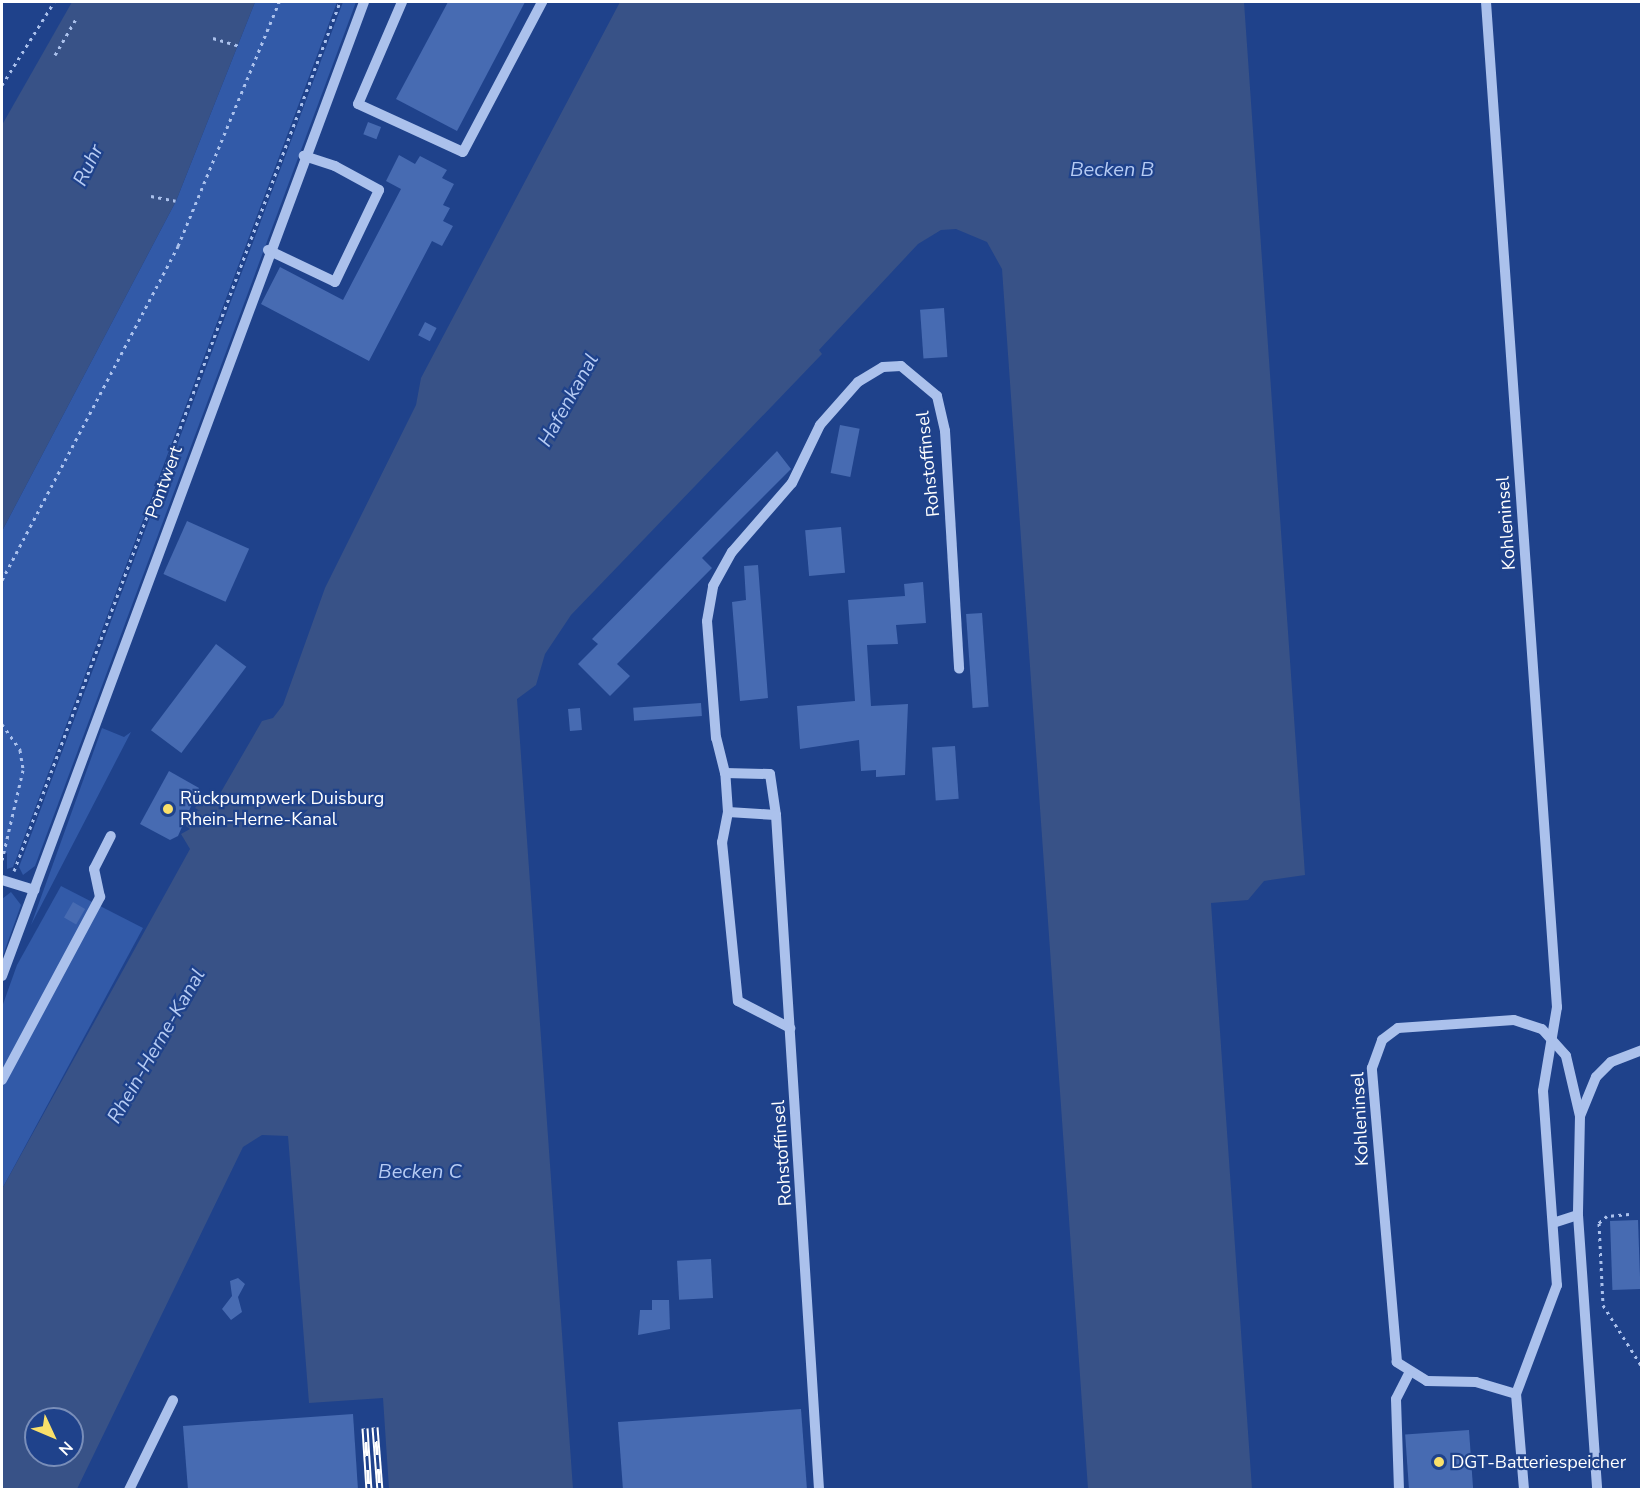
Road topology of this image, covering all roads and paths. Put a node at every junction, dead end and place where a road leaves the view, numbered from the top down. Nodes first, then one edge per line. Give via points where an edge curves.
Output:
1 (54, 2) edge
2 (279, 2) edge
3 (340, 2) edge
4 (364, 2) edge
5 (402, 2) edge
6 (542, 2) edge
7 (1486, 2) edge
8 (77, 17) dead end
9 (213, 38) dead end
10 (240, 46) dead end
11 (55, 55) dead end
12 (2, 85) edge
13 (304, 156) junction
14 (151, 196) dead end
15 (176, 201) dead end
16 (268, 250) junction
17 (2, 580) edge
18 (959, 669) dead end
19 (2, 724) edge
20 (725, 773) junction
21 (728, 812) junction
22 (776, 815) junction
23 (111, 837) dead end
24 (2, 860) edge
25 (6, 877) edge
26 (34, 890) junction
27 (2, 976) edge
28 (790, 1029) junction
29 (1554, 1041) junction
30 (1641, 1050) edge
31 (2, 1080) edge
32 (1580, 1116) junction
33 (1629, 1214) dead end
34 (1578, 1215) junction
35 (1553, 1223) junction
36 (1641, 1367) edge
37 (1409, 1374) junction
38 (1516, 1394) junction
39 (173, 1400) dead end
40 (129, 1490) edge
41 (819, 1490) edge
42 (1399, 1490) edge
43 (1524, 1490) edge
44 (1597, 1490) edge

1 - 12 path
2 - 17 path via 178,246
3 - 25 path
4 - 13 street, Pontwert
5 - 6 street via 358,104 463,153
7 - 29 street, Kohleninsel via 1557,1007
8 - 11 path
9 - 10 path
13 - 16 street, Pontwert
13 - 16 street via 380,190 335,282
14 - 15 path
16 - 26 street, Pontwert
18 - 20 street, Rohstoffinsel via 945,431 937,396 901,366 883,367 858,382 820,425 792,483 732,552 713,586 707,621 716,738
19 - 24 path via 20,750 23,770
20 - 21 street, Rohstoffinsel
20 - 22 street, Rohstoffinsel via 770,774
21 - 22 street
21 - 28 street, Rohstoffinsel via 722,842 738,1001
22 - 28 street, Rohstoffinsel
23 - 31 street via 94,869 100,897
25 - 26 street
26 - 27 street, Pontwert
28 - 41 street, Rohstoffinsel
29 - 32 street, Kohleninsel via 1566,1056
29 - 35 street, Kohleninsel via 1543,1091
29 - 37 street, Kohleninsel via 1542,1029 1514,1020 1398,1028 1377,1048 1372,1068 1392,1335 1397,1362
30 - 32 street, Kohleninsel via 1611,1062 1596,1077
32 - 34 street, Kohleninsel
33 - 36 path via 1607,1216 1599,1223 1603,1305
34 - 35 street
34 - 44 street, Kohleninsel
35 - 38 street, Kohleninsel via 1557,1285
37 - 38 street via 1427,1381 1487,1383
37 - 42 street via 1396,1399
38 - 43 street, Kohleninsel
39 - 40 street

